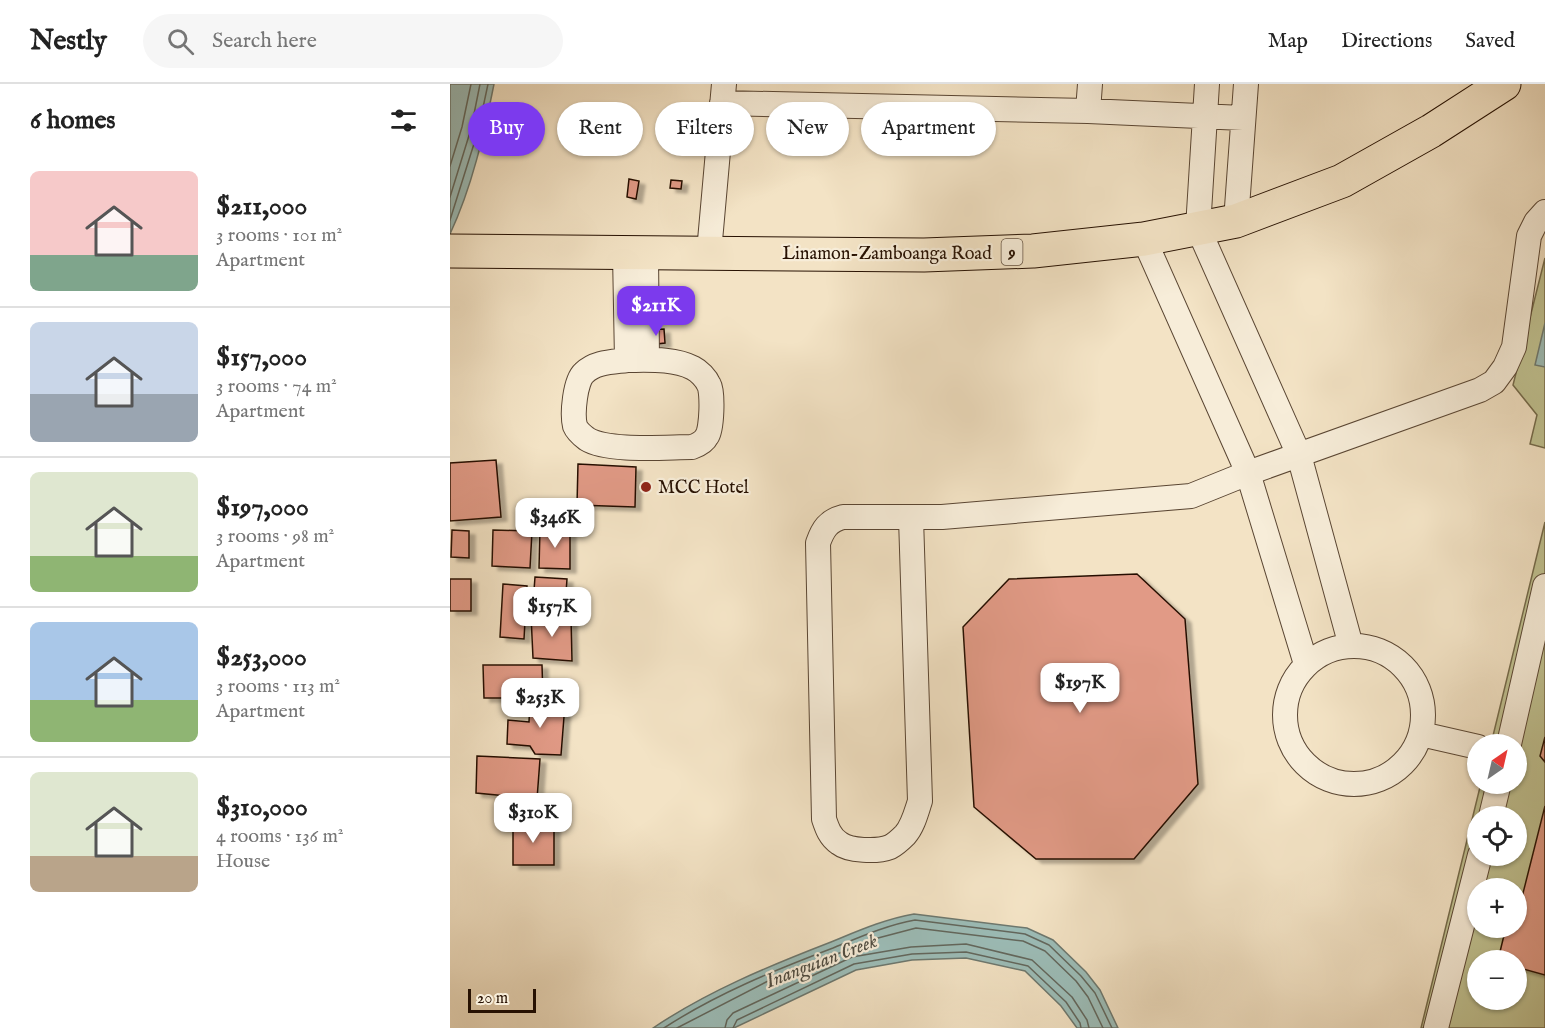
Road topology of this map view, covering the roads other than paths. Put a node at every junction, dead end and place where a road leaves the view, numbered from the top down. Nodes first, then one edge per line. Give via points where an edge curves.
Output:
1 (1090, 84) edge
2 (1207, 84) edge
3 (1246, 84) edge
4 (1504, 84) edge
5 (723, 94) edge
6 (1088, 111) junction
7 (1203, 116) junction
8 (1242, 118) junction
9 (1545, 212) edge
10 (1236, 221) junction
11 (1198, 228) junction
12 (1144, 239) junction
13 (450, 251) edge
14 (709, 252) junction
15 (636, 254) junction
16 (637, 360) junction
17 (1299, 455) junction
18 (1248, 473) junction
19 (912, 518) junction
20 (1545, 586) edge
21 (1351, 646) junction
22 (1306, 664) junction
23 (1420, 734) junction
24 (1511, 734) edge
25 (1467, 745) edge
26 (1477, 866) edge
27 (1436, 1028) edge

1 - 6 lane
2 - 7 lane
3 - 8 lane
4 - 10 highway, Linamon-Zamboanga Road / 9 via 1342,181
5 - 6 lane
5 - 14 lane
6 - 7 lane
7 - 8 lane
7 - 11 lane
8 - 10 lane
9 - 17 lane via 1529,236 1514,347 1494,382
10 - 11 highway, Linamon-Zamboanga Road / 9
11 - 12 highway, Linamon-Zamboanga Road / 9
11 - 17 lane
12 - 14 highway, Linamon-Zamboanga Road / 9 via 1033,251 924,255
12 - 18 lane
13 - 15 highway, Linamon-Zamboanga Road / 9
14 - 15 highway, Linamon-Zamboanga Road / 9
15 - 16 lane
16 - 16 lane via 593,366 583,373 576,382 574,424 578,430 586,439 603,446 699,445 708,436 710,424 711,387 705,378 678,363
17 - 18 lane
17 - 21 lane
18 - 19 lane via 1191,496
18 - 22 lane
19 - 19 lane via 843,517 823,529 818,543 824,819 835,840 848,848 889,847 913,824 920,801
20 - 24 lane
21 - 22 lane via 1319,654
21 - 23 lane via 1373,648 1392,657 1408,672 1419,691 1423,712
22 - 23 lane via 1292,683 1285,705 1285,728 1293,750 1308,768 1328,780 1374,782 1395,771 1411,755
23 - 25 lane
26 - 27 lane

